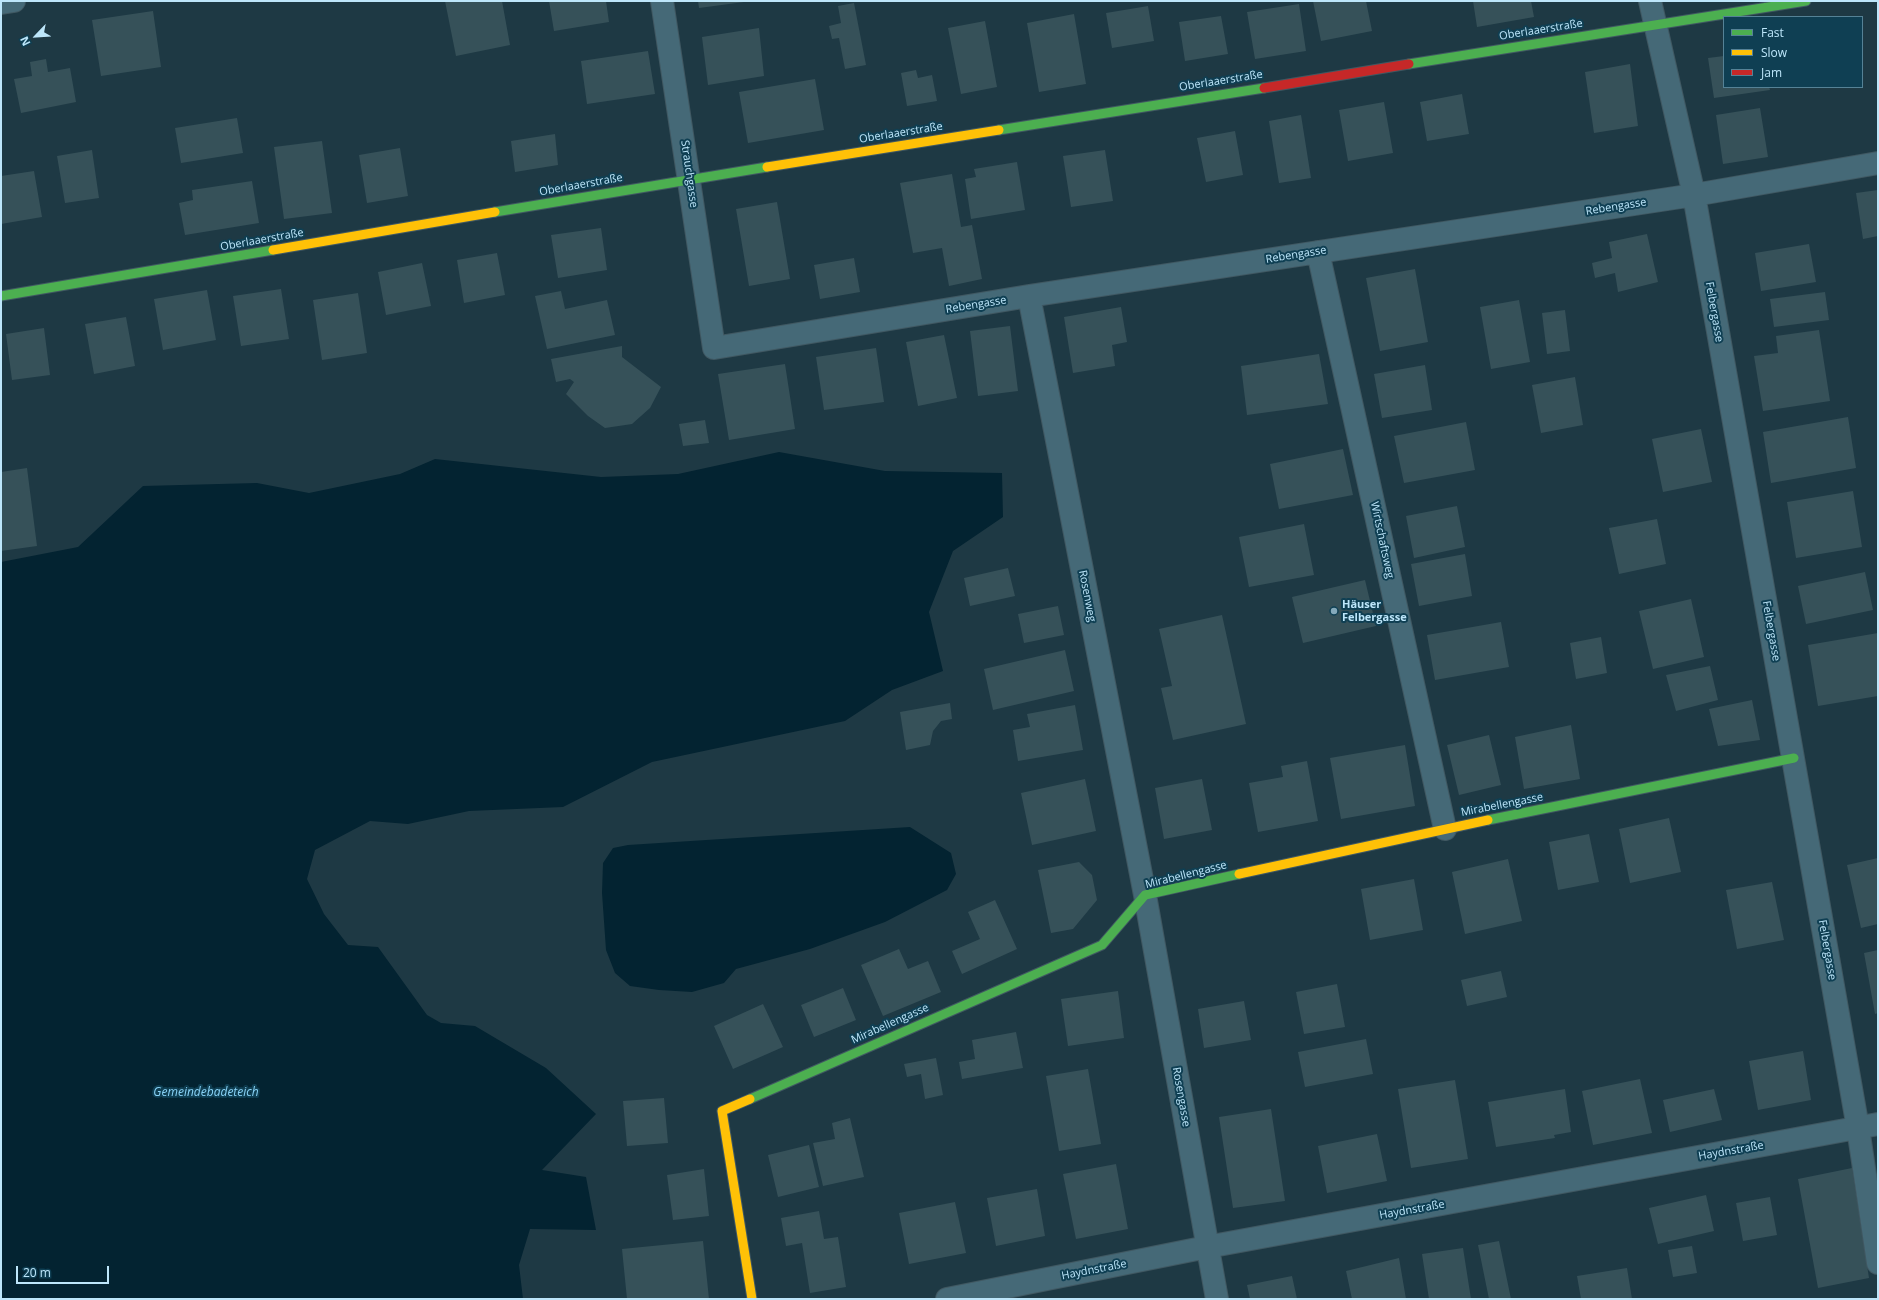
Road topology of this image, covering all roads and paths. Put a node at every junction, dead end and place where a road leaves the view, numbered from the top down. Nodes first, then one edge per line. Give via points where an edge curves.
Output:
1 (14, 1) edge
2 (662, 1) edge
3 (1650, 1) edge
4 (1806, 1) edge
5 (1, 3) edge
6 (1656, 24) junction
7 (1878, 163) edge
8 (690, 179) junction
9 (1694, 195) junction
10 (1318, 252) junction
11 (1, 296) edge
12 (1029, 296) junction
13 (714, 348) joint
14 (1794, 758) junction
15 (1445, 829) junction
16 (1145, 895) junction
17 (1868, 1126) edge
18 (1207, 1247) junction
19 (1878, 1263) edge
20 (752, 1299) edge
21 (947, 1299) edge
22 (1217, 1299) edge

1 - 5 street
2 - 8 street, Strauchgasse
3 - 6 street, Felbergasse
4 - 6 street, Oberlaaerstraße
6 - 8 street, Oberlaaerstraße
6 - 9 street, Felbergasse
7 - 9 street, Rebengasse
8 - 11 street, Oberlaaerstraße
8 - 13 street, Strauchgasse
9 - 10 street, Rebengasse
9 - 14 street, Felbergasse
10 - 12 street, Rebengasse
10 - 15 street, Wirtschaftsweg
12 - 13 street, Rebengasse
12 - 16 street, Rosenweg
14 - 15 street, Mirabellengasse
14 - 17 street, Felbergasse
15 - 16 street, Mirabellengasse
16 - 18 street, Rosengasse
16 - 20 street, Mirabellengasse via 1102,944 722,1111
17 - 18 street, Haydnstraße
17 - 19 street, Felbergasse
18 - 21 street, Haydnstraße
18 - 22 street, Rosengasse

